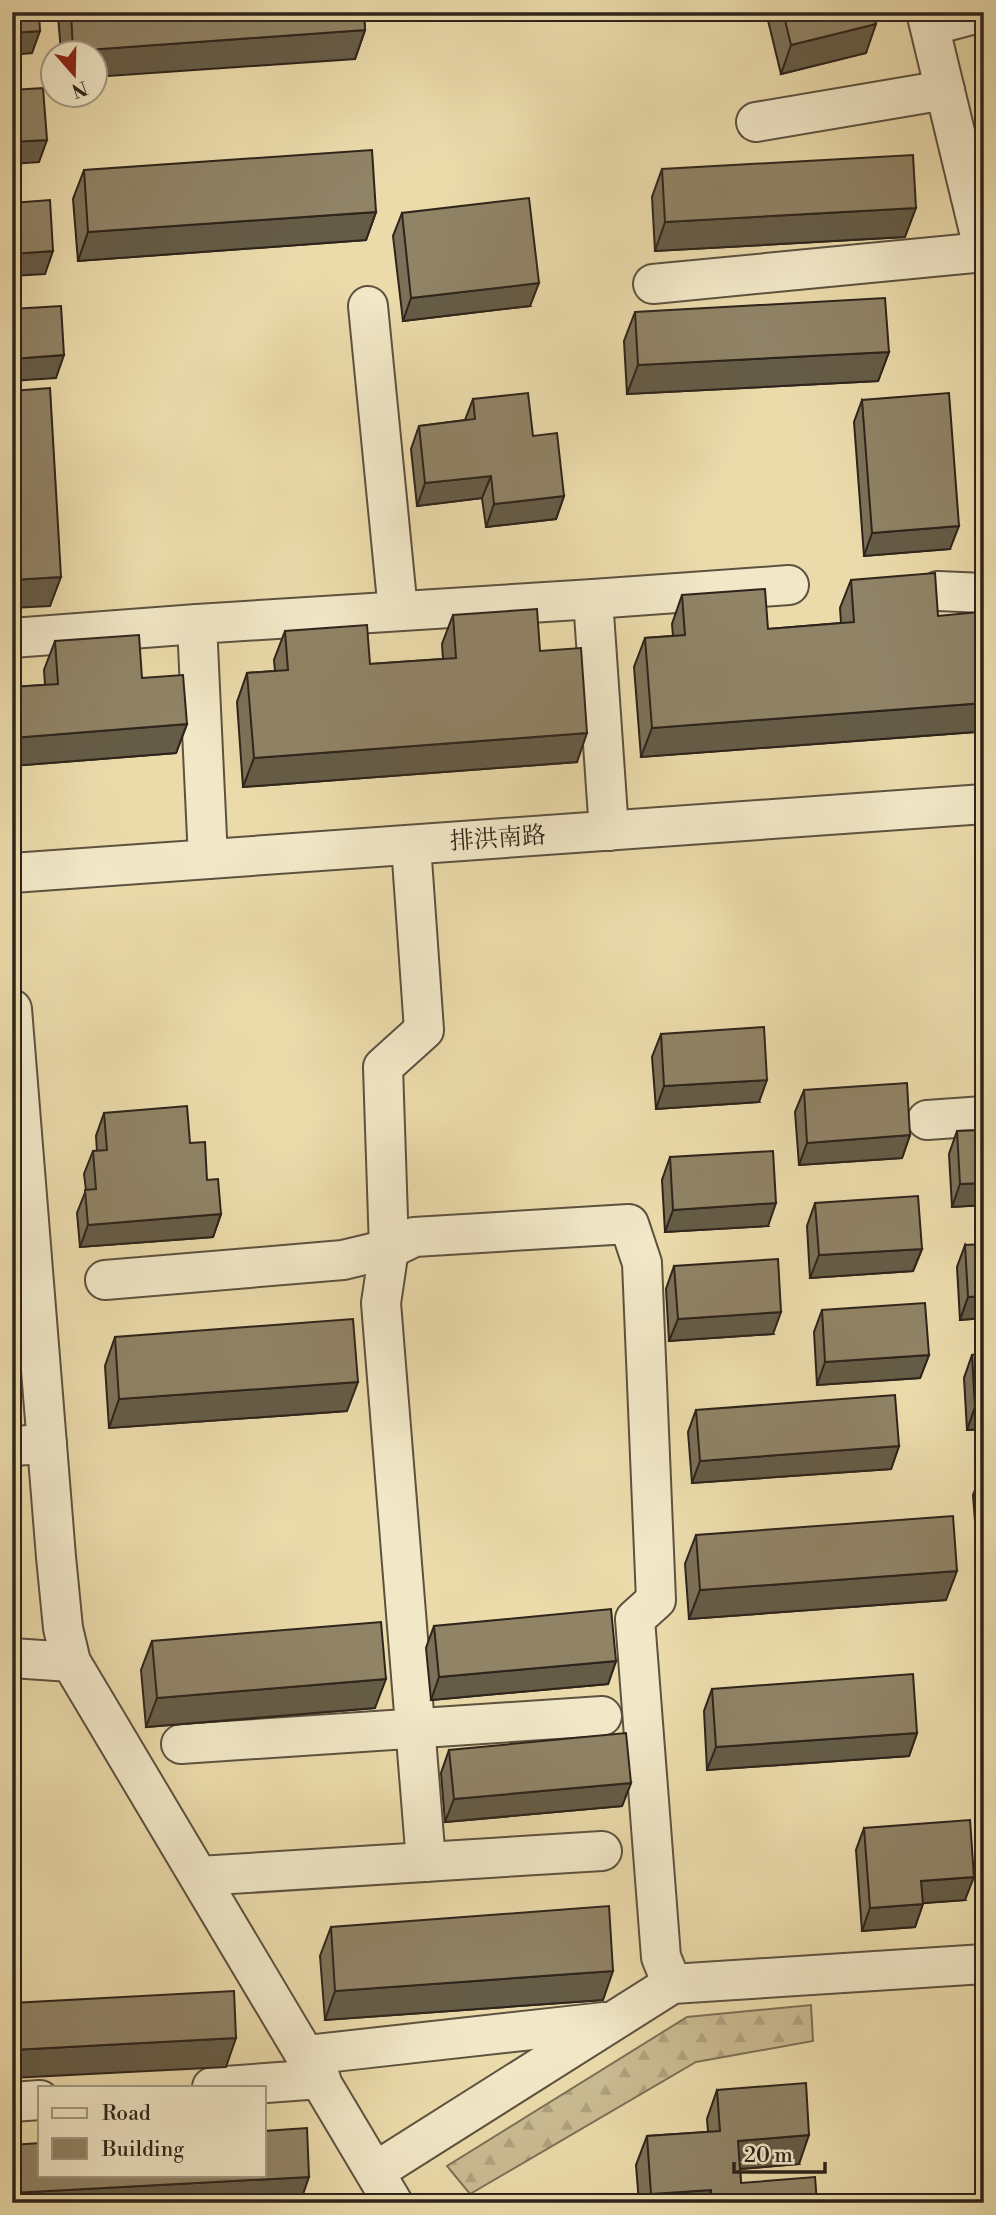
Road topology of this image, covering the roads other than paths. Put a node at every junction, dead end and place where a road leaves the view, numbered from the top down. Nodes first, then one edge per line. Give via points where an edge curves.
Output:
1 (983, 12) edge
2 (928, 19) edge
3 (945, 90) junction
4 (756, 122) dead end
5 (977, 198) edge
6 (984, 252) edge
7 (653, 284) dead end
8 (368, 306) dead end
9 (789, 586) dead end
10 (938, 591) edge
11 (984, 593) edge
12 (593, 599) junction
13 (398, 611) junction
14 (197, 624) junction
15 (12, 638) edge
16 (984, 804) edge
17 (609, 831) junction
18 (411, 845) junction
19 (208, 859) junction
20 (12, 873) edge
21 (12, 1009) edge
22 (984, 1116) edge
23 (926, 1120) dead end
24 (389, 1249) junction
25 (105, 1280) dead end
26 (30, 1445) edge
27 (12, 1658) edge
28 (71, 1662) junction
29 (602, 1716) dead end
30 (414, 1728) junction
31 (181, 1744) dead end
32 (602, 1851) dead end
33 (425, 1862) junction
34 (199, 1876) junction
35 (984, 1964) edge
36 (672, 1984) junction
37 (613, 2021) junction
38 (314, 2067) junction
39 (217, 2086) edge
40 (38, 2100) edge
41 (12, 2102) edge
42 (385, 2187) edge

1 - 2 street
2 - 3 street
3 - 4 street
3 - 5 street
5 - 6 street
6 - 7 street
8 - 13 street
9 - 12 street
10 - 11 street
12 - 13 street
12 - 17 street
13 - 14 street
14 - 15 street
14 - 19 street
16 - 17 street, 排洪南路
17 - 18 street, 排洪南路
18 - 19 street, 排洪南路
18 - 24 street via 424,1030 383,1068
19 - 20 street, 排洪南路
21 - 26 street
22 - 23 street
24 - 25 street via 343,1260
24 - 30 street via 381,1303
24 - 36 street via 414,1237 629,1224 642,1264 656,1600 635,1619 661,1957
26 - 28 street
27 - 28 street
28 - 34 street
29 - 30 street
30 - 31 street
30 - 33 street
32 - 33 street
33 - 34 street
34 - 38 street
35 - 36 street
36 - 37 street
37 - 38 street
37 - 42 street
38 - 39 street
38 - 42 street
40 - 41 street

